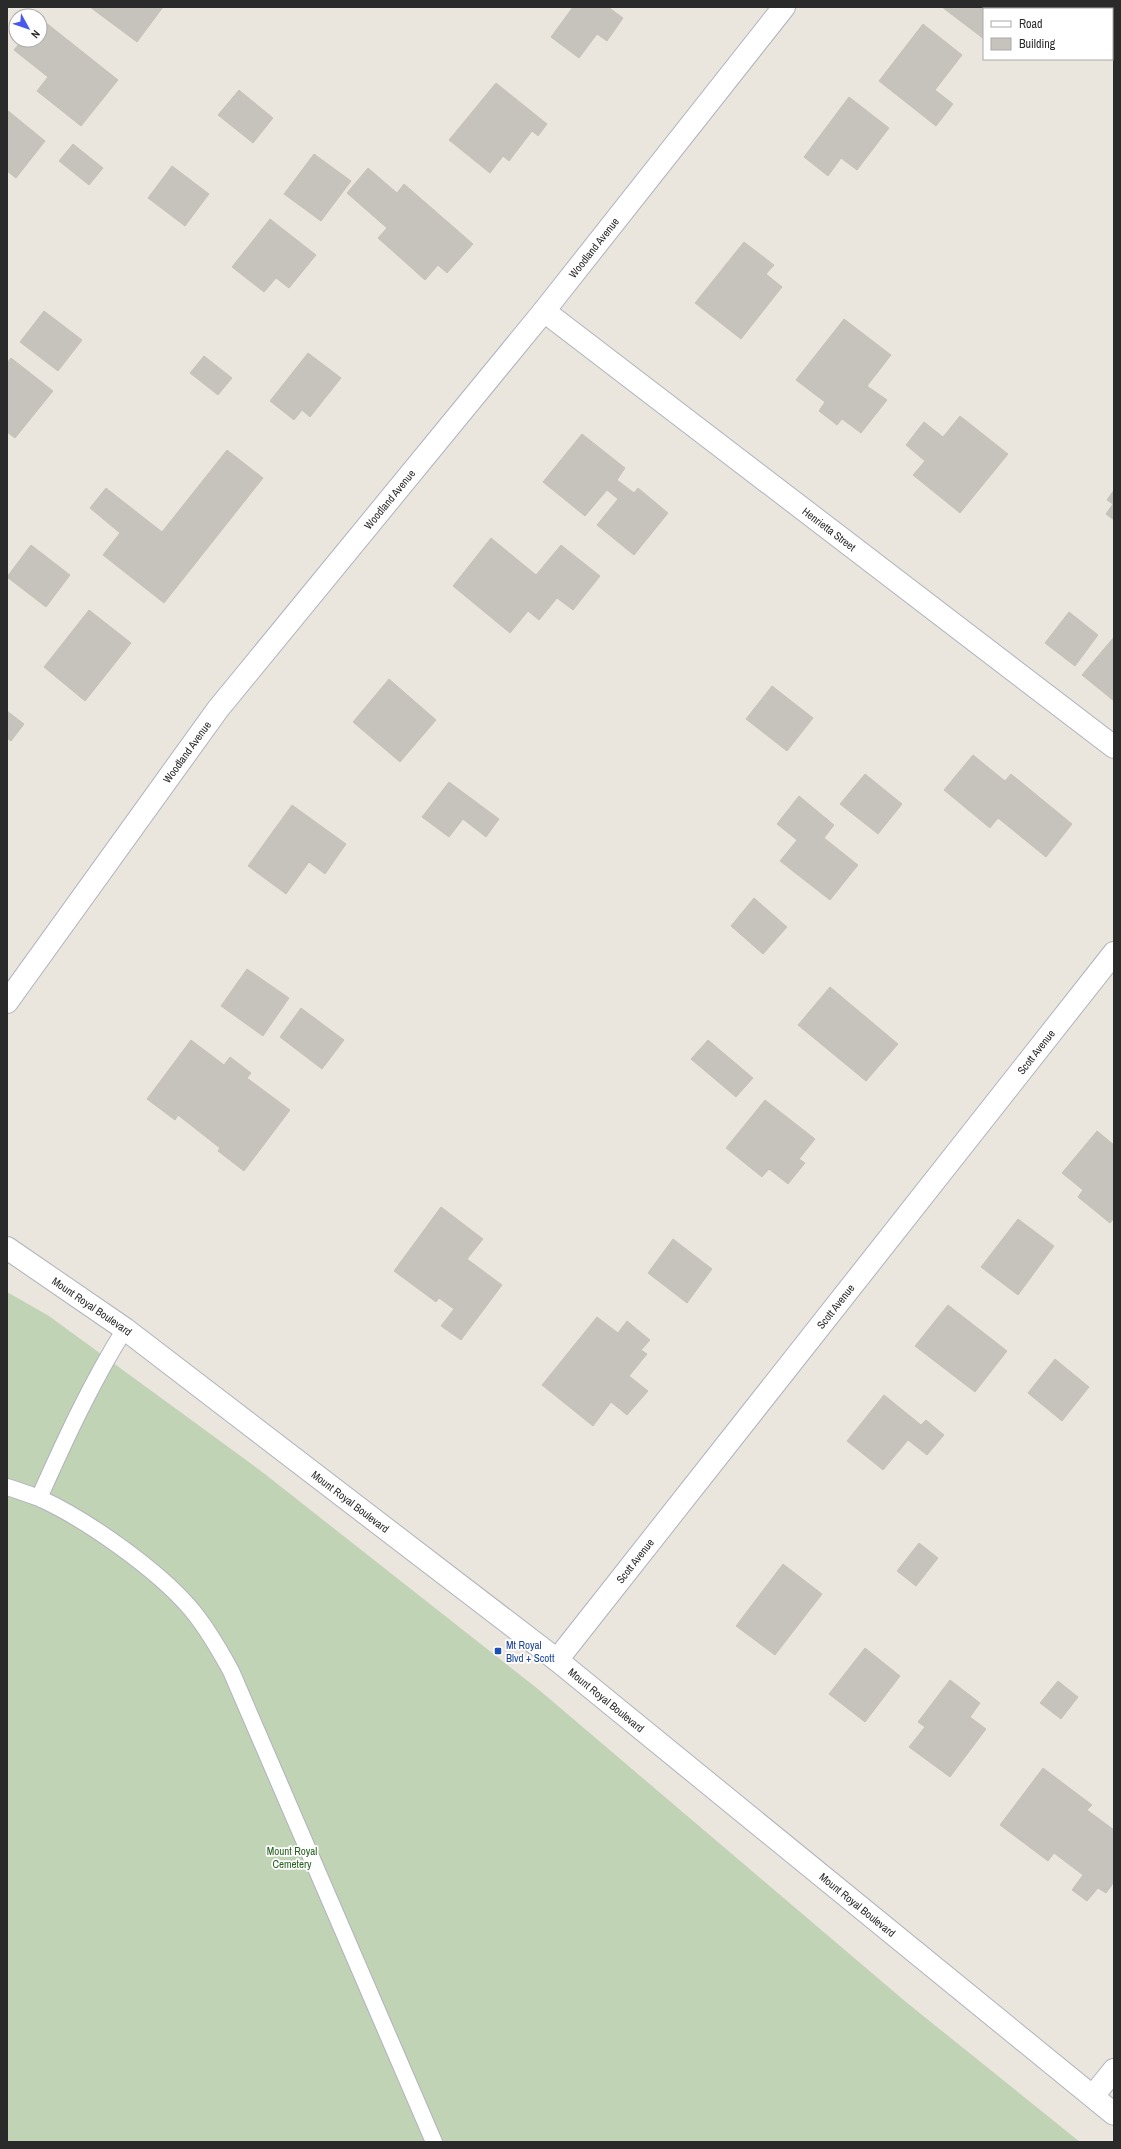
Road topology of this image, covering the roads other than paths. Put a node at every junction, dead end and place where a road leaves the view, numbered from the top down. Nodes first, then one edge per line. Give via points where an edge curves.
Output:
1 (784, 7) edge
2 (544, 311) junction
3 (1114, 747) edge
4 (1114, 953) edge
5 (7, 1002) edge
6 (7, 1248) edge
7 (125, 1329) junction
8 (7, 1487) edge
9 (39, 1498) junction
10 (557, 1660) junction
11 (1114, 2070) edge
12 (1093, 2096) junction
13 (1114, 2114) edge
14 (434, 2142) edge

1 - 2 street, Woodland Avenue
2 - 3 street, Henrietta Street
2 - 5 street, Woodland Avenue via 218,709
4 - 10 street, Scott Avenue
6 - 7 street, Mount Royal Boulevard
7 - 9 lane via 76,1416
7 - 10 street, Mount Royal Boulevard
8 - 9 lane
9 - 14 lane via 77,1518 135,1558 191,1609 214,1640 231,1671
10 - 12 street, Mount Royal Boulevard
11 - 12 street
12 - 13 street, Mount Royal Boulevard

